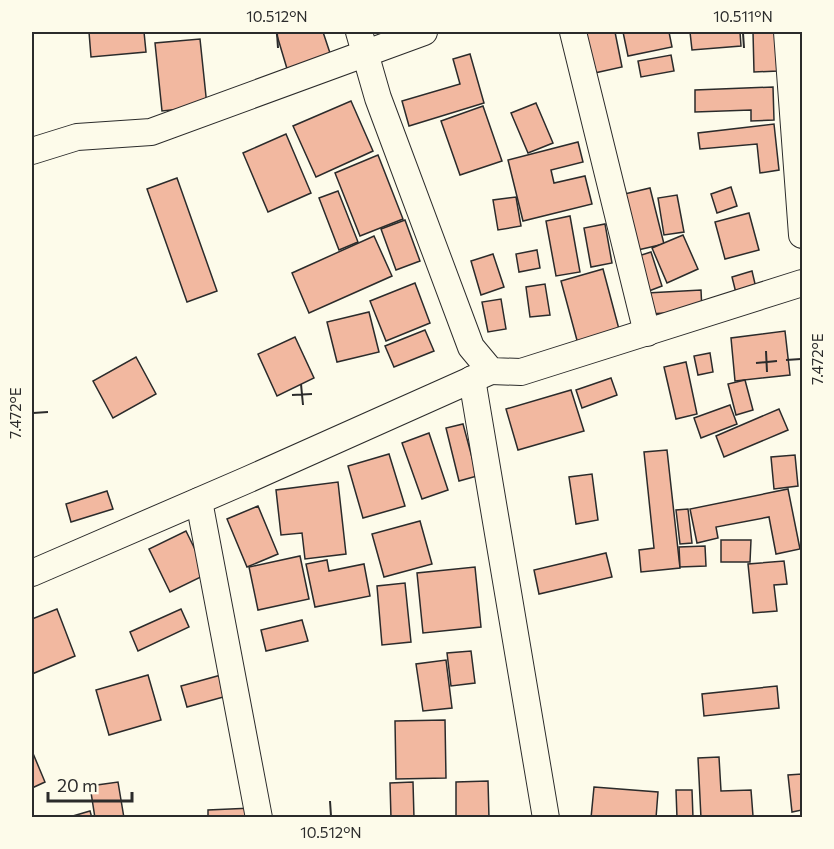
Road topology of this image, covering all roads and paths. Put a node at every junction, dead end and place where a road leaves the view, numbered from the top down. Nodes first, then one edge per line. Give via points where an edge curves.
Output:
1 (424, 32) edge
2 (573, 32) edge
3 (788, 32) edge
4 (362, 42) edge
5 (32, 151) edge
6 (802, 235) edge
7 (802, 283) edge
8 (647, 333) junction
9 (482, 375) junction
10 (199, 501) junction
11 (32, 573) edge
12 (259, 818) edge
13 (546, 818) edge

1 - 4 street
2 - 8 street
3 - 6 street
4 - 5 street via 151,132 77,137
4 - 9 street via 378,98
7 - 8 street
8 - 9 street via 521,372
9 - 10 street
9 - 13 street
10 - 11 street
10 - 12 street

